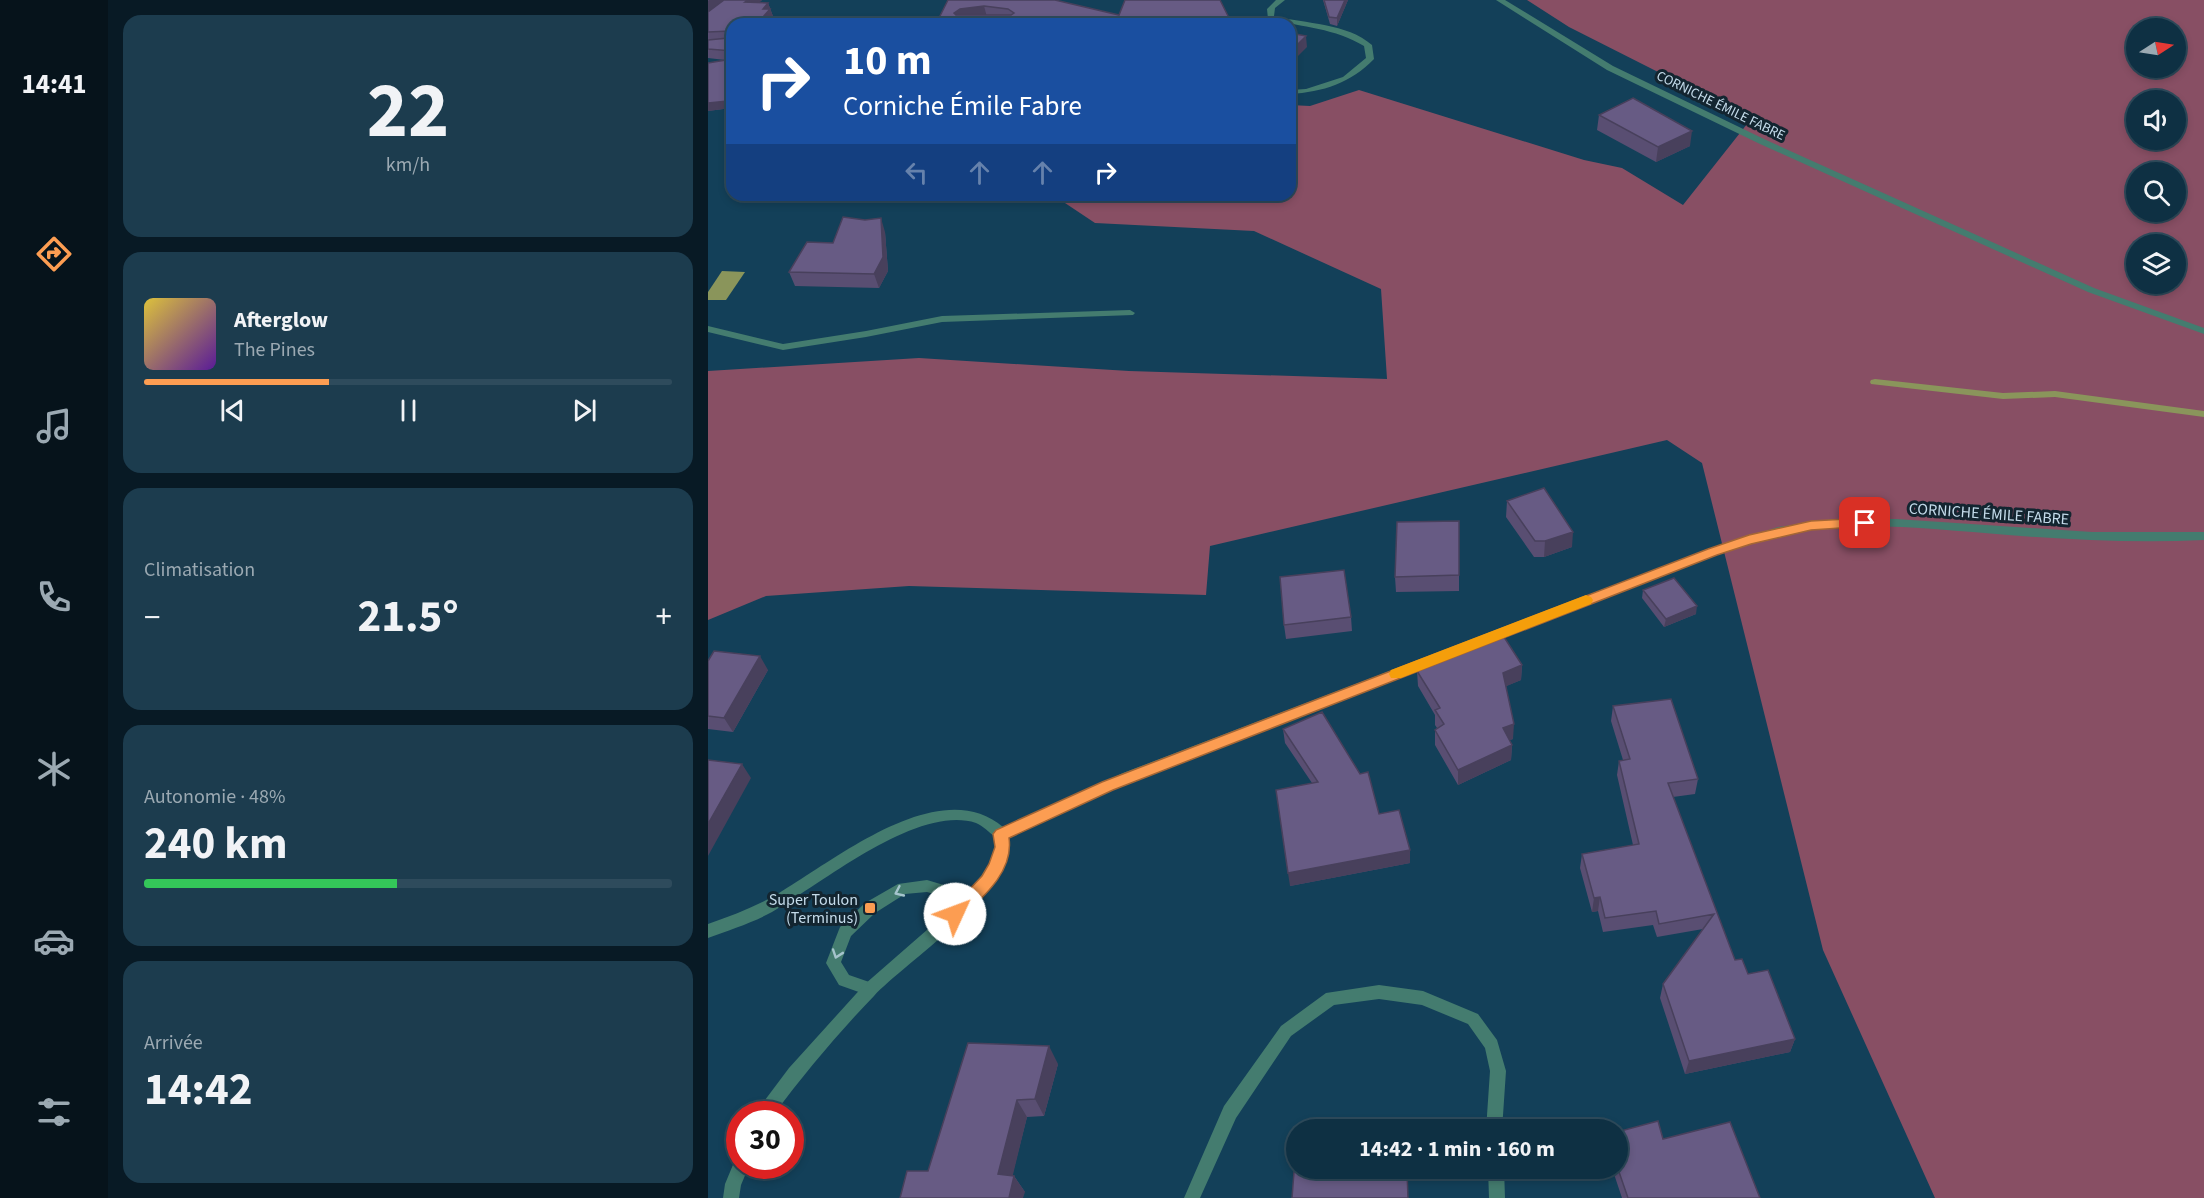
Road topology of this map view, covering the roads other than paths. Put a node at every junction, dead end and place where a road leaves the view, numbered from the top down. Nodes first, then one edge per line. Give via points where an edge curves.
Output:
1 (1281, 0) edge
2 (1500, 0) edge
3 (1274, 18) edge
4 (1296, 25) edge
5 (1296, 91) edge
6 (1130, 313) dead end
7 (708, 329) edge
8 (2204, 331) edge
9 (2204, 536) edge
10 (1001, 834) junction
11 (972, 899) junction
12 (708, 931) edge
13 (870, 989) junction
14 (775, 1101) edge
15 (1495, 1119) edge
16 (735, 1179) edge
17 (1496, 1179) edge
18 (731, 1198) edge
19 (1192, 1198) edge
20 (1497, 1198) edge

1 - 3 street via 1269,11
2 - 8 street, CORNICHE ÉMILE FABRE via 1610,68 1763,142 2091,290
4 - 5 street via 1355,35 1368,45 1370,59 1346,79
6 - 7 street via 942,319 783,347
9 - 10 street, CORNICHE ÉMILE FABRE via 2079,536 1883,522 1811,525 1749,540 1128,777
10 - 11 street via 1003,847 996,866
10 - 12 street via 979,818 961,815 914,822 867,845 764,909
11 - 13 street
11 -> 13 street via 927,886 903,888 870,908 845,932 833,963 844,980
13 - 14 street
15 - 19 street via 1498,1071 1492,1045 1473,1019 1423,998 1379,992 1331,998 1286,1030 1230,1112
16 - 18 street
17 - 20 street

